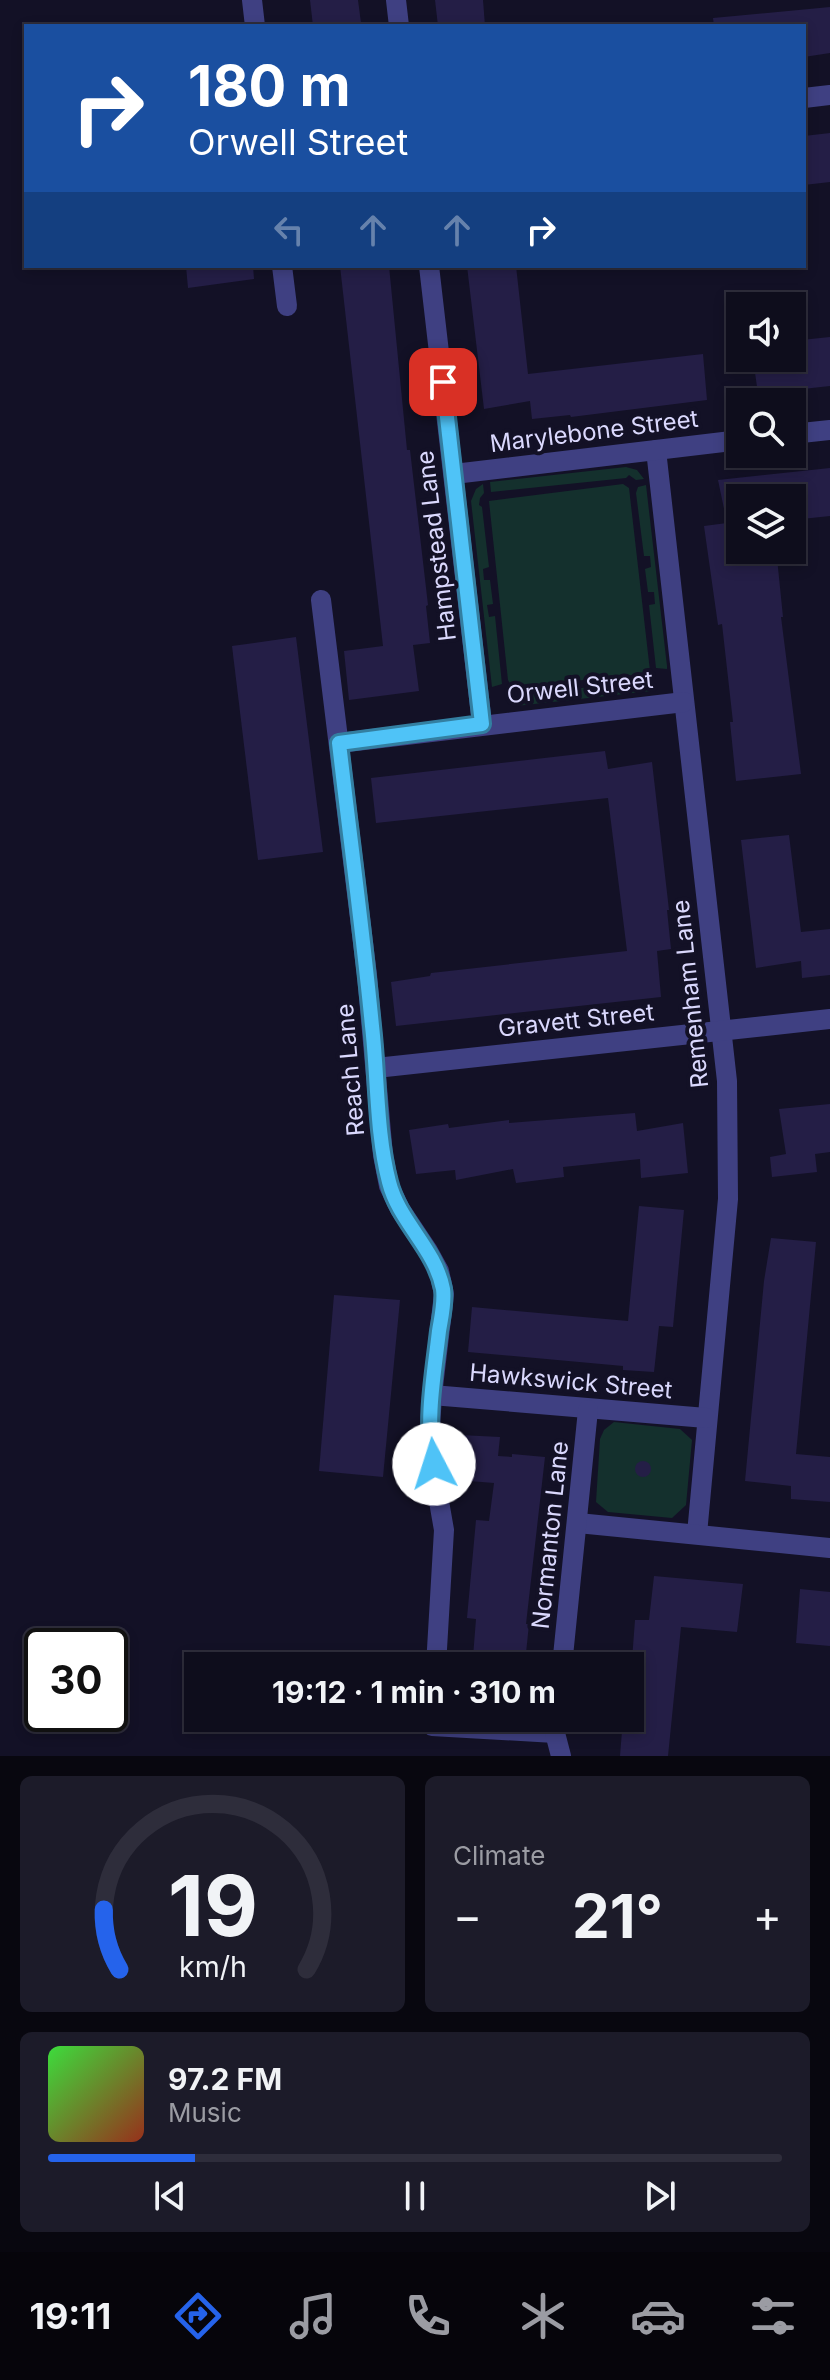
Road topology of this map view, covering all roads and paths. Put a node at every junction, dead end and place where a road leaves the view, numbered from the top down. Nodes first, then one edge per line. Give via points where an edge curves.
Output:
1 (252, 0) edge
2 (396, 0) edge
3 (255, 24) edge
4 (399, 24) edge
5 (830, 95) edge
6 (806, 98) edge
7 (282, 268) edge
8 (429, 268) edge
9 (287, 306) dead end
10 (830, 430) edge
11 (806, 433) edge
12 (726, 442) edge
13 (656, 450) junction
14 (454, 474) junction
15 (321, 600) dead end
16 (684, 702) junction
17 (482, 724) junction
18 (339, 743) junction
19 (830, 1019) edge
20 (722, 1029) junction
21 (376, 1068) junction
22 (432, 1395) junction
23 (588, 1410) junction
24 (706, 1418) junction
25 (578, 1523) junction
26 (697, 1534) junction
27 (830, 1548) edge
28 (437, 1652) edge
29 (564, 1652) edge
30 (557, 1732) edge
31 (561, 1756) edge

1 - 3 street
2 - 4 street
5 - 6 street
7 - 9 street
8 - 14 street, Hampstead Lane
10 - 11 street
12 - 13 street, Marylebone Street
13 - 14 street, Marylebone Street
13 - 16 street, Remenham Lane
14 - 17 street, Hampstead Lane
15 - 18 street, Reach Lane
16 - 17 street, Orwell Street
16 - 20 street, Remenham Lane
17 - 18 street, Orwell Street
18 - 21 street, Reach Lane
19 - 20 street, Gravett Street
20 - 21 street, Gravett Street
20 - 24 street, Remenham Lane via 728,1199
21 - 22 street, Reach Lane via 389,1186 439,1271 444,1294
22 - 23 street, Hawkswick Street
22 - 28 street, Reach Lane via 429,1444 444,1530
23 - 24 street, Hawkswick Street
23 - 25 street, Normanton Lane
24 - 26 street, Remenham Lane
25 - 26 street
25 - 29 street, Normanton Lane
26 - 27 street
30 - 31 street

